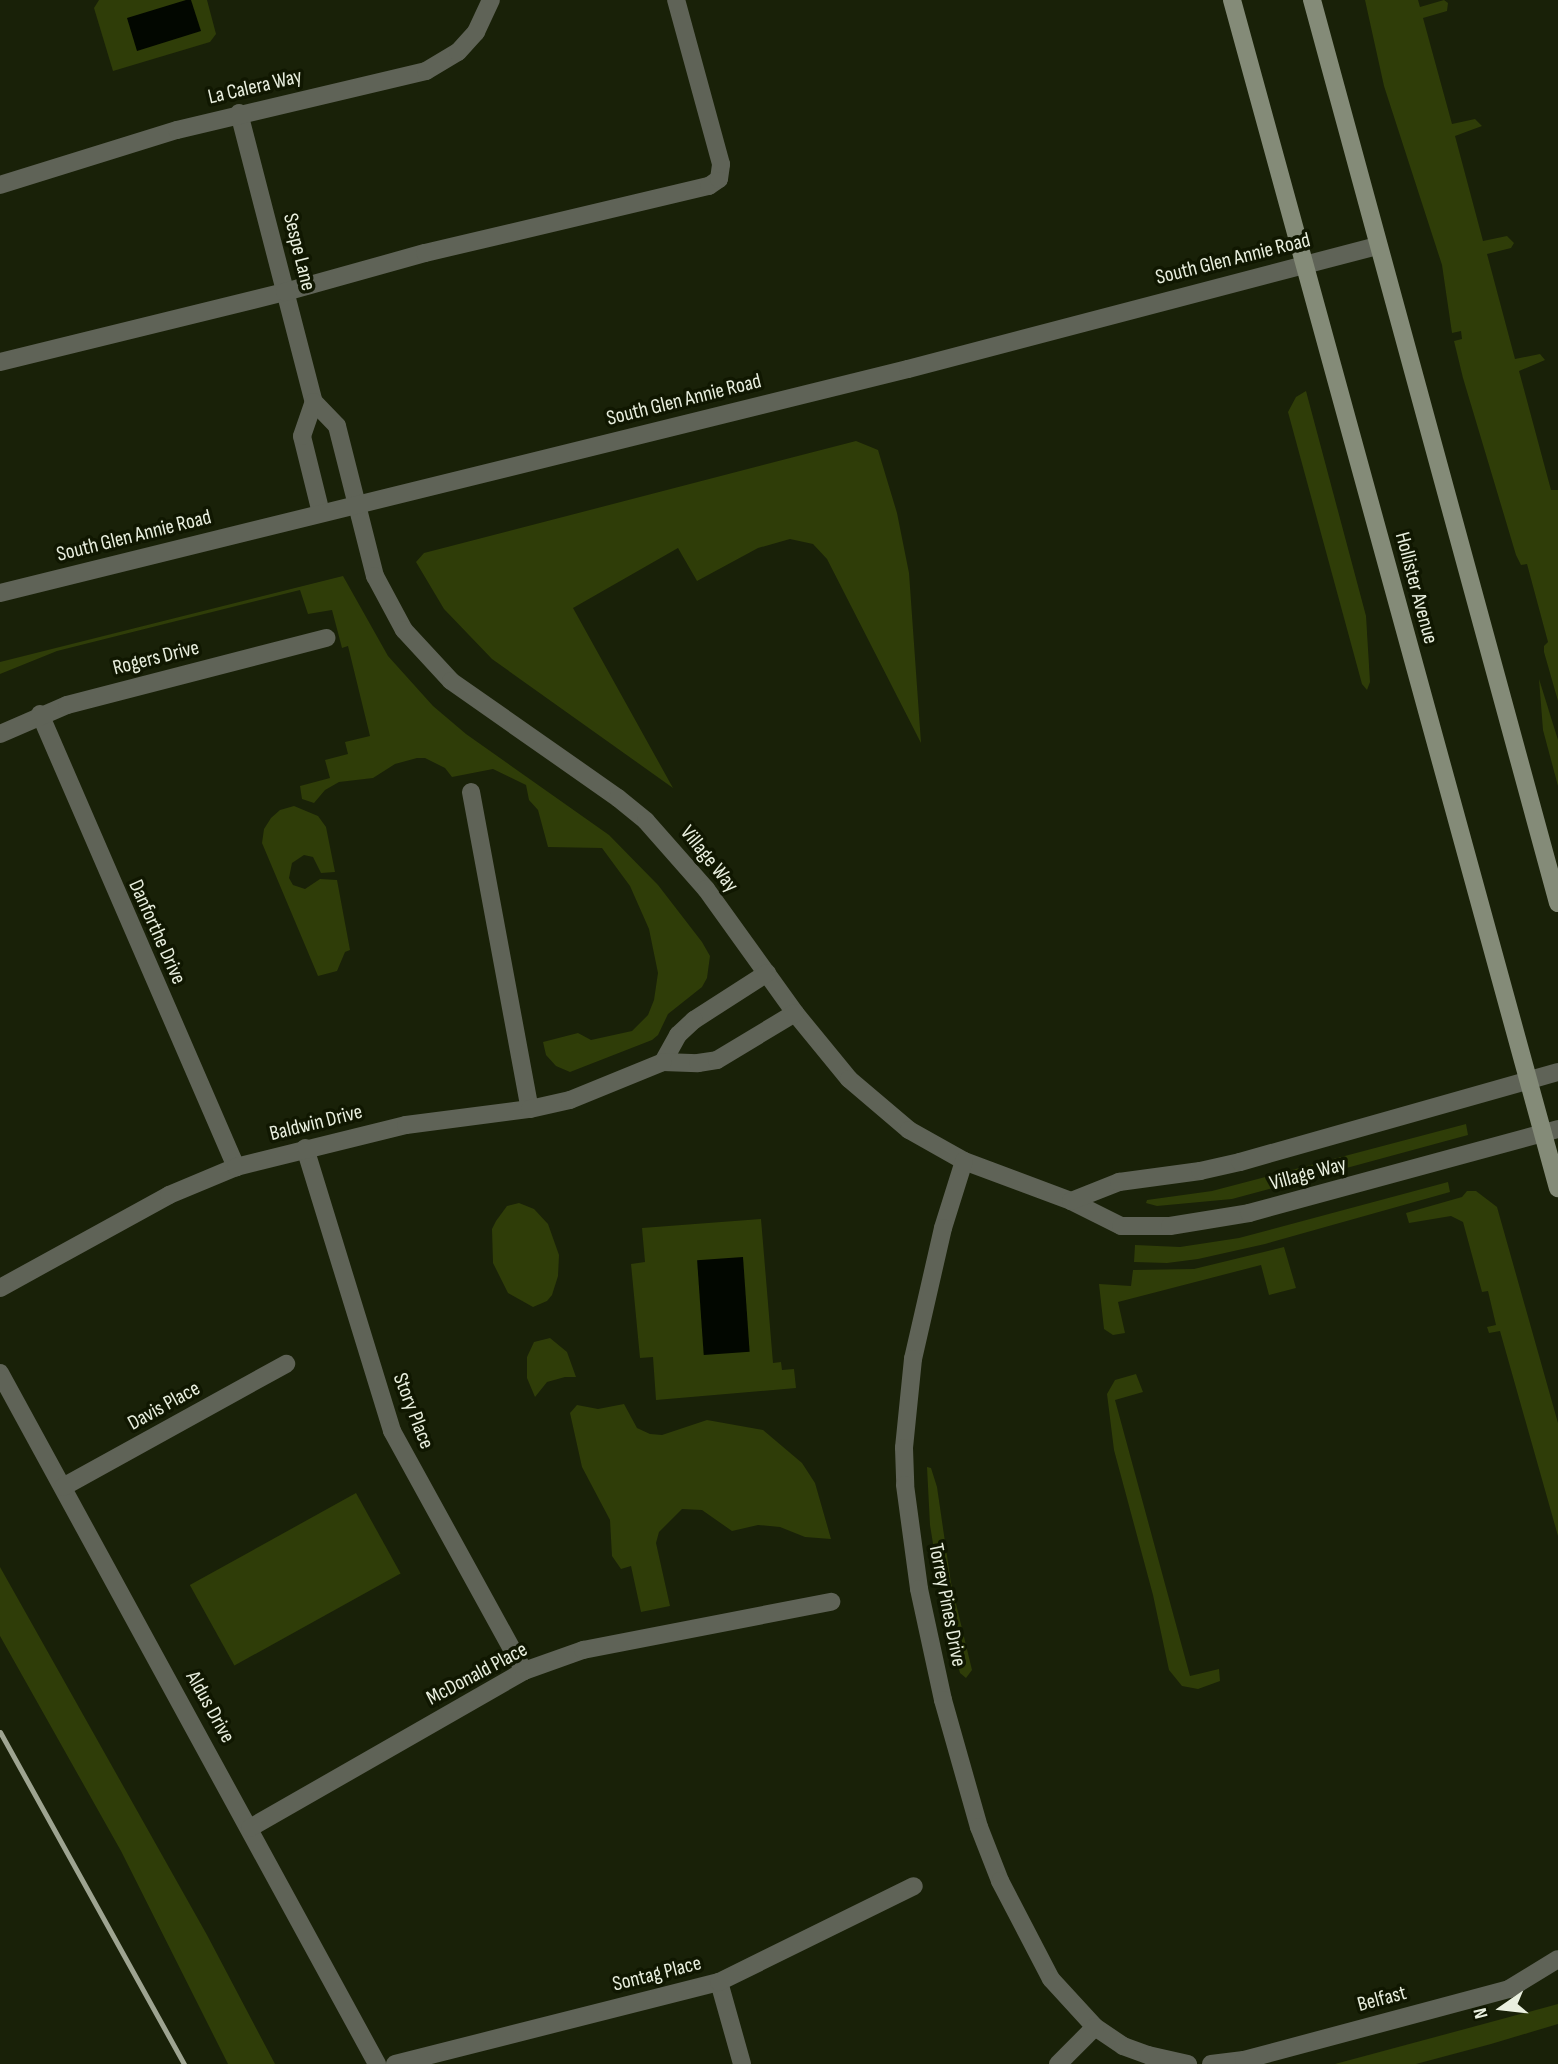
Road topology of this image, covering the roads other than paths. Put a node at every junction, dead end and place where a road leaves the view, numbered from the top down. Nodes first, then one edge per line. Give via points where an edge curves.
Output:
1 (491, 0) edge
2 (676, 0) edge
3 (1232, 0) edge
4 (1312, 0) edge
5 (239, 113) junction
6 (0, 185) edge
7 (1378, 246) junction
8 (1305, 264) junction
9 (285, 292) junction
10 (0, 362) edge
11 (314, 402) junction
12 (357, 504) junction
13 (321, 513) junction
14 (0, 593) edge
15 (327, 638) dead end
16 (40, 714) junction
17 (0, 734) edge
18 (471, 792) dead end
19 (1558, 903) edge
20 (767, 973) junction
21 (795, 1013) junction
22 (663, 1062) junction
23 (1558, 1072) edge
24 (1529, 1080) junction
25 (530, 1109) junction
26 (1551, 1131) edge
27 (305, 1148) junction
28 (964, 1161) junction
29 (236, 1167) junction
30 (1558, 1188) edge
31 (1071, 1201) junction
32 (0, 1288) edge
33 (286, 1364) dead end
34 (0, 1373) edge
35 (63, 1487) junction
36 (831, 1602) dead end
37 (524, 1671) junction
38 (250, 1828) junction
39 (914, 1886) dead end
40 (1558, 1959) edge
41 (719, 1982) junction
42 (1095, 2027) junction
43 (377, 2064) edge
44 (395, 2064) edge
45 (742, 2064) edge
46 (1058, 2064) edge
47 (1188, 2064) edge
48 (1211, 2064) edge

1 - 5 street, La Calera Way via 476,32 438,66 404,78
2 - 9 street via 721,164 719,179 709,186 425,253
3 - 8 main road, Hollister Avenue
4 - 7 main road
5 - 6 street, La Calera Way
5 - 9 street, Sespe Lane
7 - 8 street, South Glen Annie Road
7 - 19 main road
8 - 12 street, South Glen Annie Road via 908,369
8 - 24 main road, Hollister Avenue
9 - 10 street
9 - 11 street, Sespe Lane
11 - 12 street, Sespe Lane via 337,426
11 - 13 street via 302,436
12 - 13 street, South Glen Annie Road
12 - 20 street, Village Way via 380,589 404,630 429,659 481,705 646,821 685,862
13 - 14 street, South Glen Annie Road
15 - 16 street, Rogers Drive
16 - 17 street, Rogers Drive
16 - 29 street, Danforthe Drive
18 - 25 street
20 - 21 street, Village Way
20 - 22 street via 694,1020 678,1035
21 - 22 street, Baldwin Drive via 718,1060
21 - 28 street, Village Way via 849,1079 876,1104 909,1130
22 - 25 street, Baldwin Drive via 594,1092
23 - 24 street, Village Way
24 - 26 main road, Hollister Avenue
24 - 31 street, Village Way via 1240,1162 1119,1182
25 - 27 street, Baldwin Drive via 406,1125
26 - 30 main road, Hollister Avenue
26 - 31 street, Village Way via 1197,1223 1121,1226
27 - 29 street, Baldwin Drive
27 - 37 street, Story Place via 393,1431
28 - 31 street, Village Way
28 - 42 street, Torrey Pines Drive via 943,1228 913,1359 904,1448 911,1541 943,1700 979,1827 1039,1959 1072,2006
29 - 32 street, Baldwin Drive via 169,1195
33 - 35 street, Davis Place
34 - 35 street, Aldus Drive
35 - 38 street, Aldus Drive
36 - 37 street, McDonald Place via 583,1650
37 - 38 street, McDonald Place
38 - 43 street, Aldus Drive
39 - 41 street, Sontag Place
40 - 48 street, Belfast via 1509,1989 1244,2060
41 - 44 street, Sontag Place
41 - 45 street
42 - 46 street
42 - 47 street via 1148,2056

